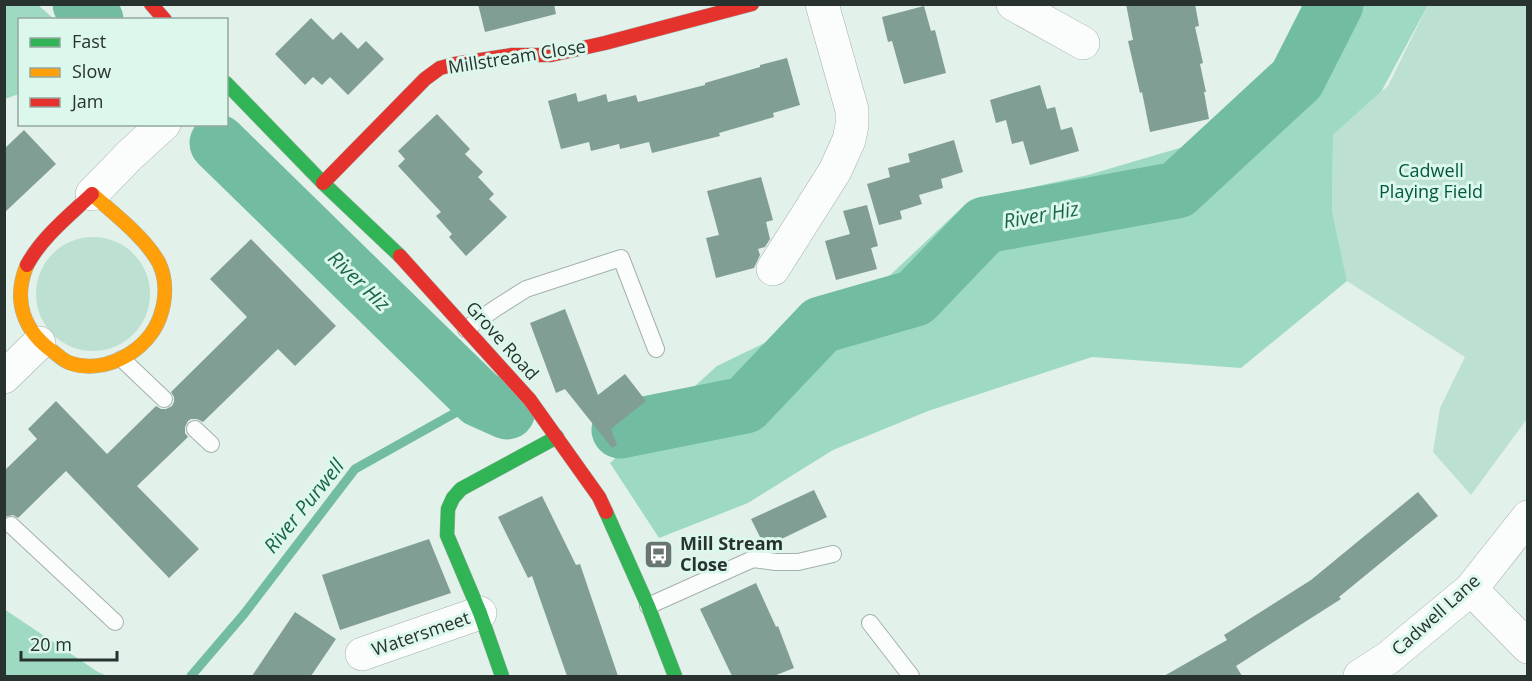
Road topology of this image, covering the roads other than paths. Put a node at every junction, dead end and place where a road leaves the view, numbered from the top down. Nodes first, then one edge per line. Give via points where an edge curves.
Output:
1 (151, 4) edge
2 (752, 4) edge
3 (822, 4) edge
4 (1026, 8) edge
5 (163, 18) edge
6 (1083, 44) dead end
7 (228, 85) edge
8 (162, 126) edge
9 (323, 183) junction
10 (92, 194) junction
11 (772, 269) dead end
12 (466, 329) junction
13 (39, 343) junction
14 (656, 349) dead end
15 (122, 359) junction
16 (4, 377) edge
17 (164, 399) dead end
18 (195, 429) dead end
19 (557, 437) junction
20 (211, 444) dead end
21 (1527, 517) edge
22 (11, 525) dead end
23 (833, 554) dead end
24 (1471, 589) junction
25 (648, 606) junction
26 (480, 614) junction
27 (115, 622) dead end
28 (870, 623) dead end
29 (1527, 647) edge
30 (362, 654) dead end
31 (502, 676) edge
32 (675, 676) edge
33 (910, 676) edge
34 (1360, 676) edge

1 - 5 street
2 - 9 street, Millstream Close via 561,53 512,55 440,68
3 - 11 street via 852,110 852,125 835,171
4 - 6 street
7 - 9 street, Grove Road
8 - 10 street
9 - 12 street, Grove Road via 400,256
10 - 13 street via 36,249 26,267 20,287 21,306
10 - 15 street via 153,254 162,270 161,318 152,336
12 - 14 lane via 526,289 621,258
12 - 19 street, Grove Road via 530,400
13 - 15 street via 68,362 82,365
13 - 16 street
15 - 17 lane
18 - 20 lane
19 - 25 street, Grove Road via 599,497
19 - 26 street, Watersmeet via 461,489 448,509 447,535
21 - 24 street, Cadwell Lane
22 - 27 lane
23 - 25 lane via 798,562 753,559
24 - 29 street
24 - 34 street, Cadwell Lane via 1388,658
25 - 32 street, Grove Road
26 - 30 street, Watersmeet
26 - 31 street, Watersmeet
28 - 33 lane

